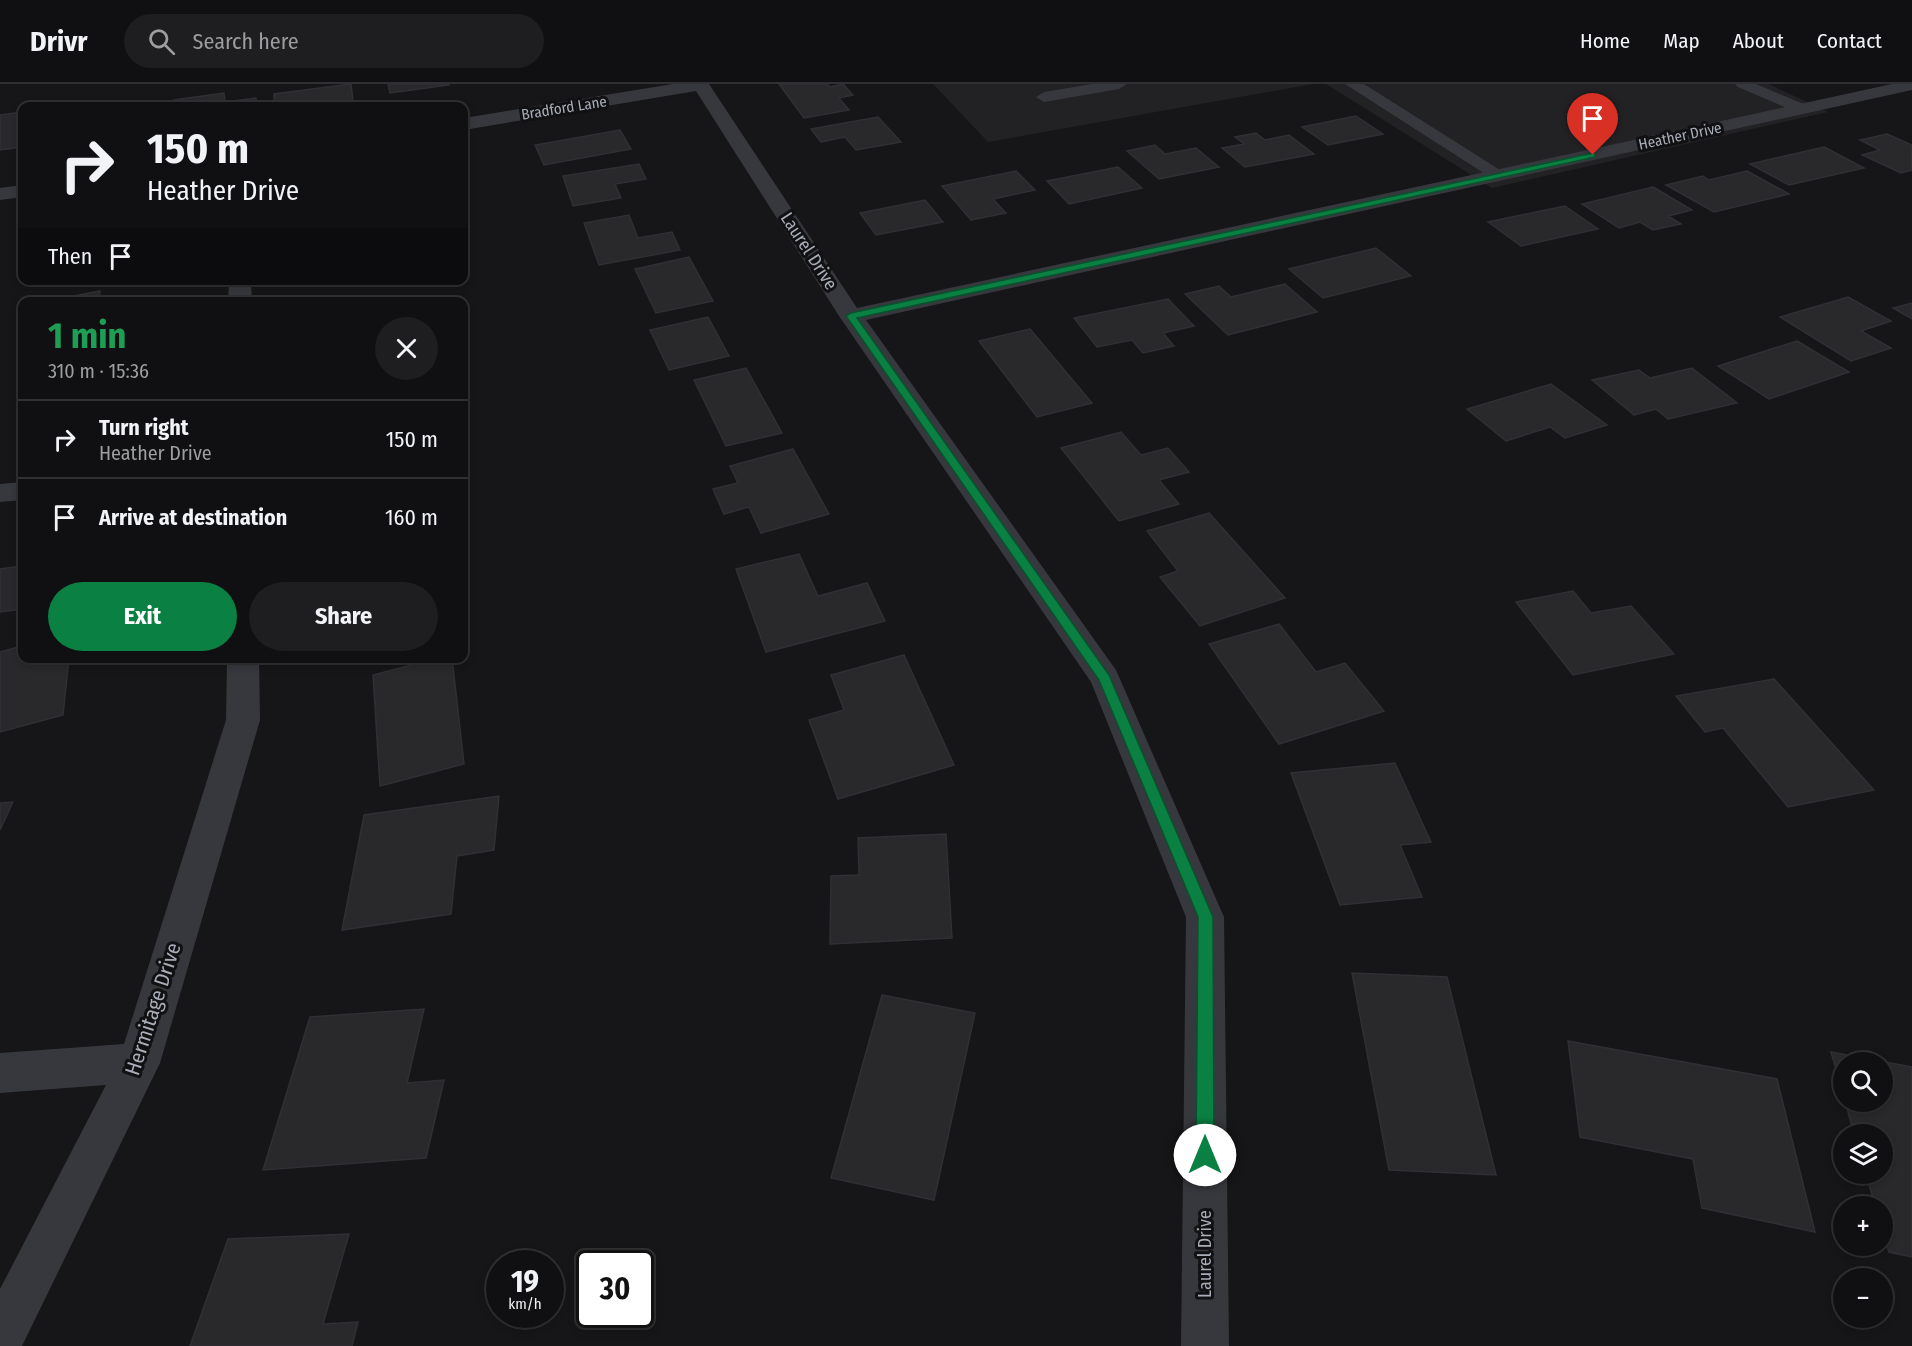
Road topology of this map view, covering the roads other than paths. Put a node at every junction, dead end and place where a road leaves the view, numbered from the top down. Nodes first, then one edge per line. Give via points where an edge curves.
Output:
1 (1119, 84) edge
2 (1353, 84) edge
3 (1743, 84) edge
4 (700, 85) edge
5 (1912, 86) edge
6 (1044, 97) dead end
7 (1802, 110) junction
8 (468, 123) edge
9 (1499, 175) junction
10 (18, 192) edge
11 (0, 194) edge
12 (851, 316) junction
13 (18, 491) edge
14 (0, 493) edge
15 (243, 663) edge
16 (139, 1063) junction
17 (0, 1074) edge
18 (0, 1339) edge
19 (1205, 1346) edge

1 - 6 lane
2 - 9 lane
3 - 7 lane
4 - 8 street, Bradford Lane
4 - 12 street, Laurel Drive
5 - 7 street, Heather Drive
7 - 9 street, Heather Drive
9 - 12 street, Heather Drive
10 - 11 street
12 - 19 street, Laurel Drive via 1105,678 1205,917
13 - 14 street
15 - 16 street, Hermitage Drive via 243,720
16 - 17 street
16 - 18 street, Hermitage Drive

